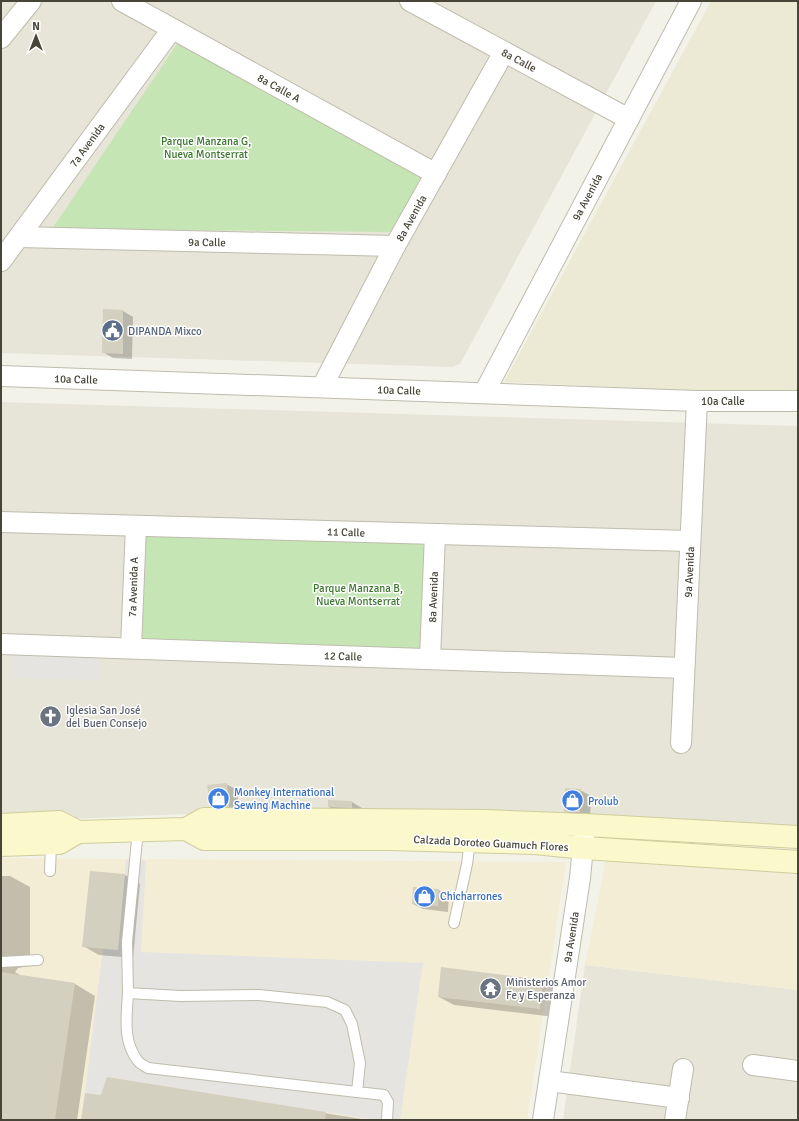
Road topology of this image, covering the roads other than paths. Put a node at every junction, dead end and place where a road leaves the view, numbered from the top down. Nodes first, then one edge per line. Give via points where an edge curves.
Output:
1 (31, 1) edge
2 (122, 1) edge
3 (410, 1) edge
4 (691, 1) edge
5 (172, 29) junction
6 (1, 38) edge
7 (504, 52) junction
8 (628, 119) junction
9 (436, 174) junction
10 (19, 237) junction
11 (395, 246) junction
12 (1, 261) edge
13 (1, 376) edge
14 (322, 387) junction
15 (484, 393) junction
16 (697, 401) junction
17 (798, 401) edge
18 (1, 522) edge
19 (136, 526) junction
20 (435, 534) junction
21 (690, 542) junction
22 (1, 644) edge
23 (131, 648) junction
24 (430, 659) junction
25 (684, 668) junction
26 (680, 743) dead end
27 (1, 824) edge
28 (586, 825) junction
29 (186, 829) junction
30 (138, 830) junction
31 (78, 832) junction
32 (798, 837) edge
33 (470, 841) junction
34 (51, 844) junction
35 (1, 845) edge
36 (584, 848) junction
37 (798, 862) edge
38 (50, 871) dead end
39 (454, 923) dead end
40 (38, 960) dead end
41 (1, 962) edge
42 (128, 992) junction
43 (753, 1065) dead end
44 (683, 1069) dead end
45 (798, 1071) edge
46 (549, 1081) junction
47 (357, 1092) junction
48 (679, 1098) junction
49 (387, 1120) edge
50 (543, 1120) edge
51 (675, 1120) edge

1 - 6 street
2 - 5 street, 8a Calle A
3 - 7 street, 8a Calle
4 - 8 street, 9a Avenida
5 - 9 street, 8a Calle A
5 - 10 street, 7a Avenida
7 - 8 street, 8a Calle
7 - 9 street, 8a Avenida
8 - 15 street, 9a Avenida
9 - 11 street, 8a Avenida
10 - 11 street, 9a Calle
10 - 12 street, 7a Avenida
11 - 14 street, 8a Avenida
13 - 14 street, 10a Calle
14 - 15 street, 10a Calle
15 - 16 street, 10a Calle
16 - 17 street, 10a Calle
16 - 21 street, 9a Avenida
18 - 19 street, 11 Calle
19 - 20 street, 11 Calle
19 - 23 street, 7a Avenida A
20 - 21 street, 11 Calle
20 - 24 street, 8a Avenida
21 - 25 street, 9a Avenida
22 - 23 street, 12 Calle
23 - 24 street, 12 Calle
24 - 25 street, 12 Calle
25 - 26 street, 9a Avenida
27 - 31 main road, Calzada Doroteo Guamuch Flores via 59,822
28 - 29 main road, Calzada Doroteo Guamuch Flores via 486,821 204,819
28 - 32 main road, Calzada Doroteo Guamuch Flores
28 - 36 street, 9a Avenida
29 - 30 main road, Calzada Doroteo Guamuch Flores
29 - 33 main road, Calzada Doroteo Guamuch Flores via 204,839
30 - 31 main road, Calzada Doroteo Guamuch Flores
30 - 42 lane via 127,942
31 - 34 main road, Calzada Doroteo Guamuch Flores via 59,843
33 - 36 main road, Calzada Doroteo Guamuch Flores
33 - 39 lane
34 - 35 main road, Calzada Doroteo Guamuch Flores
34 - 38 lane
36 - 37 main road, Calzada Doroteo Guamuch Flores
36 - 46 street, 9a Avenida
40 - 41 lane
42 - 47 lane via 126,1033 138,1062 148,1068
42 - 47 lane via 180,996 259,995 328,1002 345,1010 352,1024 360,1063
43 - 45 street
44 - 48 street
46 - 48 street
46 - 50 street, 9a Avenida
47 - 49 lane via 384,1095 388,1102
48 - 51 street

